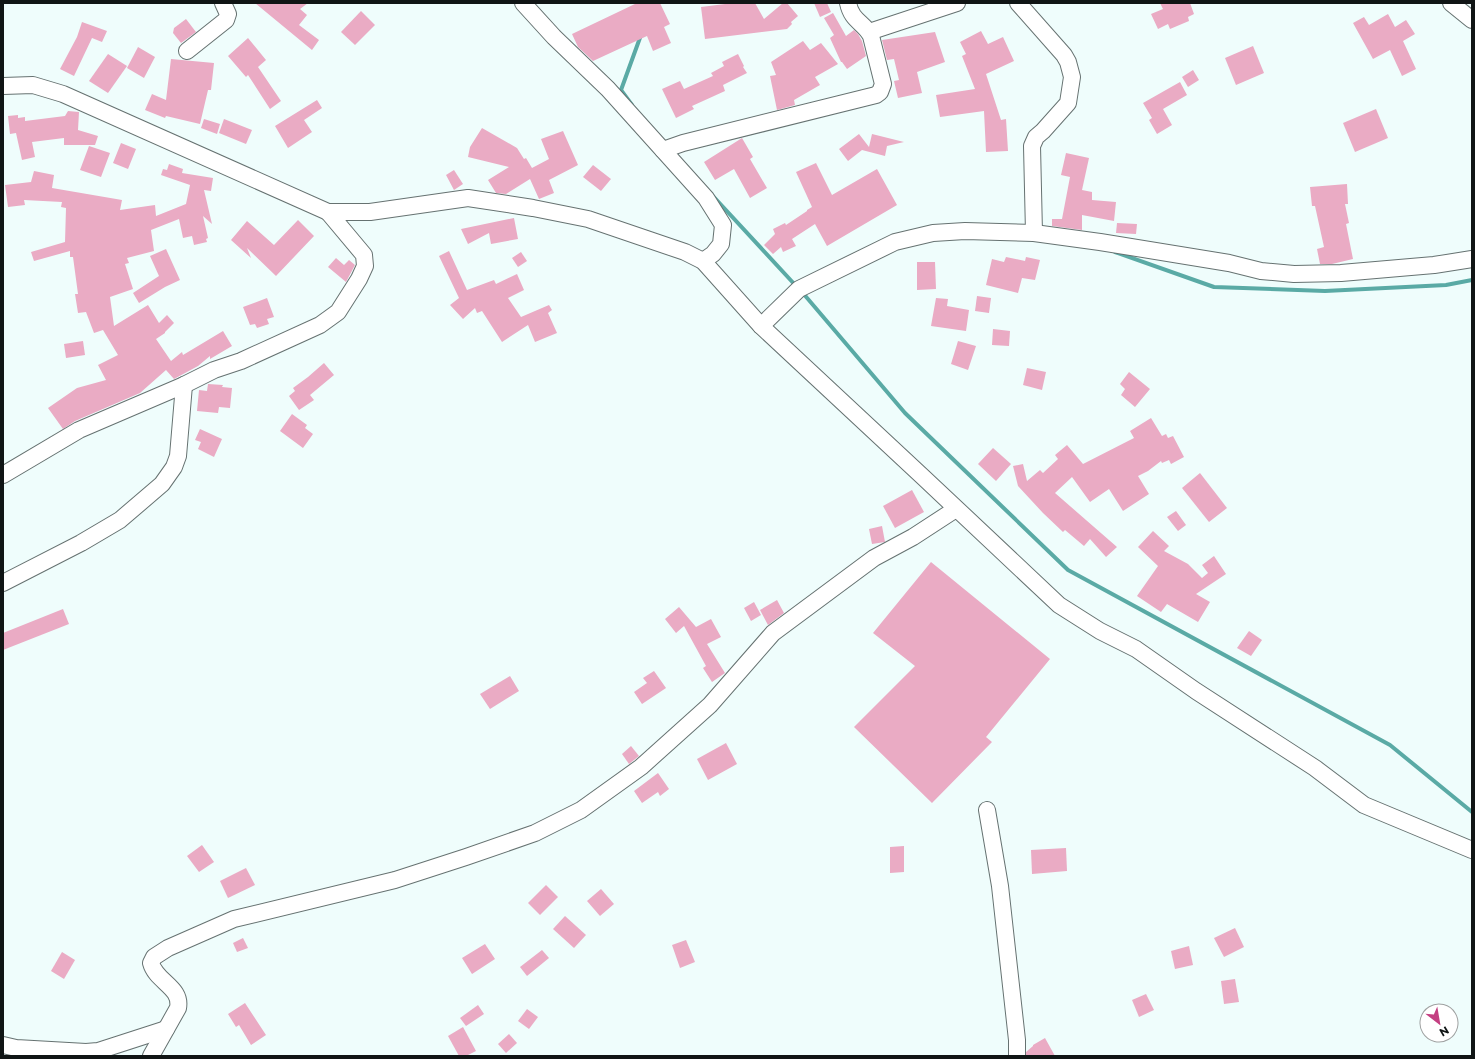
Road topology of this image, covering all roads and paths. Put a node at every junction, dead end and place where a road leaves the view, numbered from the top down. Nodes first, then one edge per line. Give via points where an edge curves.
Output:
1 (223, 3) edge
2 (524, 3) edge
3 (848, 3) edge
4 (957, 3) edge
5 (1018, 3) edge
6 (1451, 3) edge
7 (1472, 20) edge
8 (869, 32) junction
9 (187, 50) dead end
10 (3, 86) edge
11 (663, 150) junction
12 (328, 212) junction
13 (1034, 233) junction
14 (1472, 259) edge
15 (703, 261) junction
16 (761, 326) junction
17 (184, 385) junction
18 (3, 475) edge
19 (956, 509) junction
20 (3, 583) edge
21 (987, 810) dead end
22 (1472, 850) edge
23 (166, 1030) junction
24 (3, 1045) edge
25 (151, 1056) edge
26 (1017, 1056) edge

1 - 9 street via 228,14 226,20
2 - 11 street via 554,37 608,88
3 - 8 street via 851,14
4 - 8 street
5 - 13 street via 1064,55 1072,77 1068,103 1036,137 1032,146
6 - 7 street
8 - 11 street via 882,84 876,96
10 - 12 street via 32,85 62,94
11 - 15 street via 706,198 722,225 721,244
12 - 15 street via 370,212 468,198 588,219 685,252
12 - 17 street via 364,255 365,266 338,312 320,325
13 - 14 street via 1229,263 1261,271 1294,274 1426,266
13 - 16 street via 933,233 894,242 799,289
15 - 16 street
16 - 19 street
17 - 18 street via 79,430
17 - 20 street via 178,456 162,484 120,520
19 - 22 street via 1059,605 1136,649 1315,768 1364,805
19 - 23 street via 874,558 773,633 710,705 641,767 581,810 535,833 395,880 234,919 168,948 154,957 151,962 153,970 180,1001
21 - 26 street via 1000,886
23 - 24 street via 98,1051 16,1048
23 - 25 street

